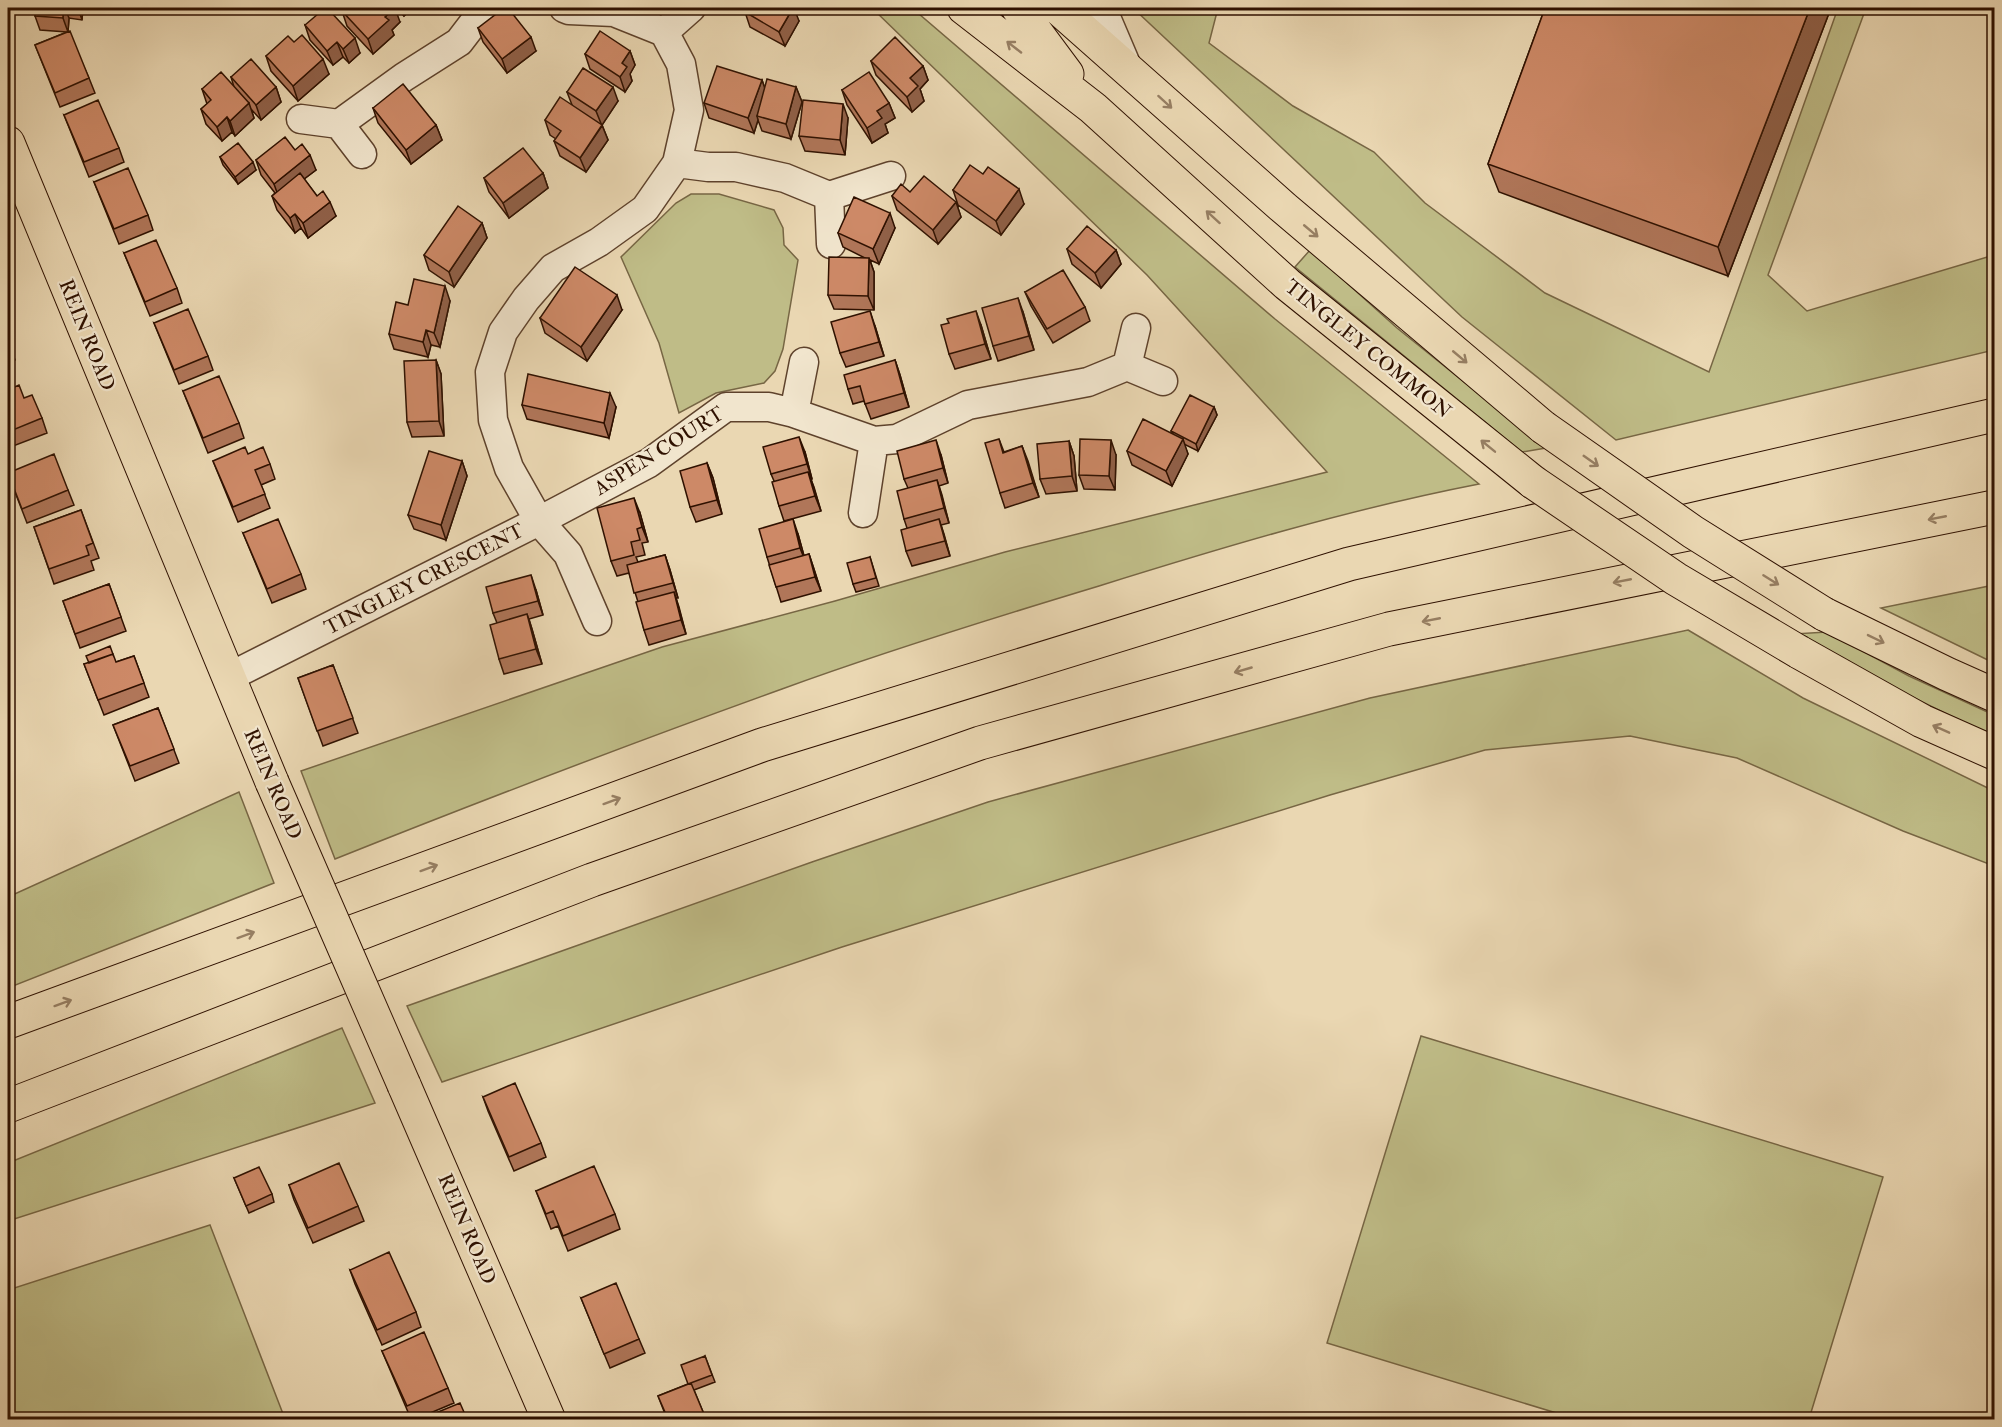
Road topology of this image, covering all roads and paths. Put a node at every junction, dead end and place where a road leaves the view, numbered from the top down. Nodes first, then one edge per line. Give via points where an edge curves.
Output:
1 (485, 8) edge
2 (564, 8) edge
3 (691, 8) edge
4 (964, 8) edge
5 (1018, 8) edge
6 (1058, 8) edge
7 (1102, 8) edge
8 (664, 32) junction
9 (1128, 69) junction
10 (1093, 108) junction
11 (301, 119) dead end
12 (339, 124) junction
13 (8, 144) edge
14 (362, 154) dead end
15 (677, 163) junction
16 (891, 176) dead end
17 (828, 196) junction
18 (831, 244) dead end
19 (1136, 328) dead end
20 (804, 362) dead end
21 (1127, 366) junction
22 (1163, 381) dead end
23 (794, 413) junction
24 (1995, 415) edge
25 (874, 441) junction
26 (1987, 509) edge
27 (863, 513) dead end
28 (540, 521) junction
29 (597, 621) dead end
30 (229, 677) junction
31 (1995, 695) edge
32 (1995, 753) edge
33 (8, 1022) edge
34 (8, 1106) edge
35 (549, 1419) edge

1 - 12 street via 459,42
2 - 8 street via 614,12
3 - 8 street
10 -> 4 main road, TINGLEY COMMON
5 - 10 main road
6 - 9 main road
7 - 9 street
8 - 15 street, TINGLEY CRESCENT via 681,64 689,110
9 -> 31 main road, bridge via 1284,208 1543,427 1693,532 1824,614
32 -> 10 main road, TINGLEY COMMON, bridge via 1922,721 1799,652 1676,579 1533,482 1287,284
11 - 12 street
12 - 14 street
13 - 30 main road, REIN ROAD
15 - 17 street via 736,167 785,178
15 - 28 street, TINGLEY CRESCENT via 645,209 553,268 503,332 490,372 493,420 509,468
16 - 17 street
17 - 18 street
19 - 21 street
20 - 23 street
21 - 22 street
21 - 25 street, ASPEN COURT via 1088,382 968,405 897,439
23 - 25 street, ASPEN COURT
23 - 28 street, ASPEN COURT via 769,407 726,407 649,462
33 -> 24 main road via 762,746 1349,564
25 - 27 street
26 -> 34 main road via 1389,629 980,743 592,880
28 - 29 street via 568,554
28 - 30 street, TINGLEY CRESCENT
30 - 35 main road, REIN ROAD, bridge

